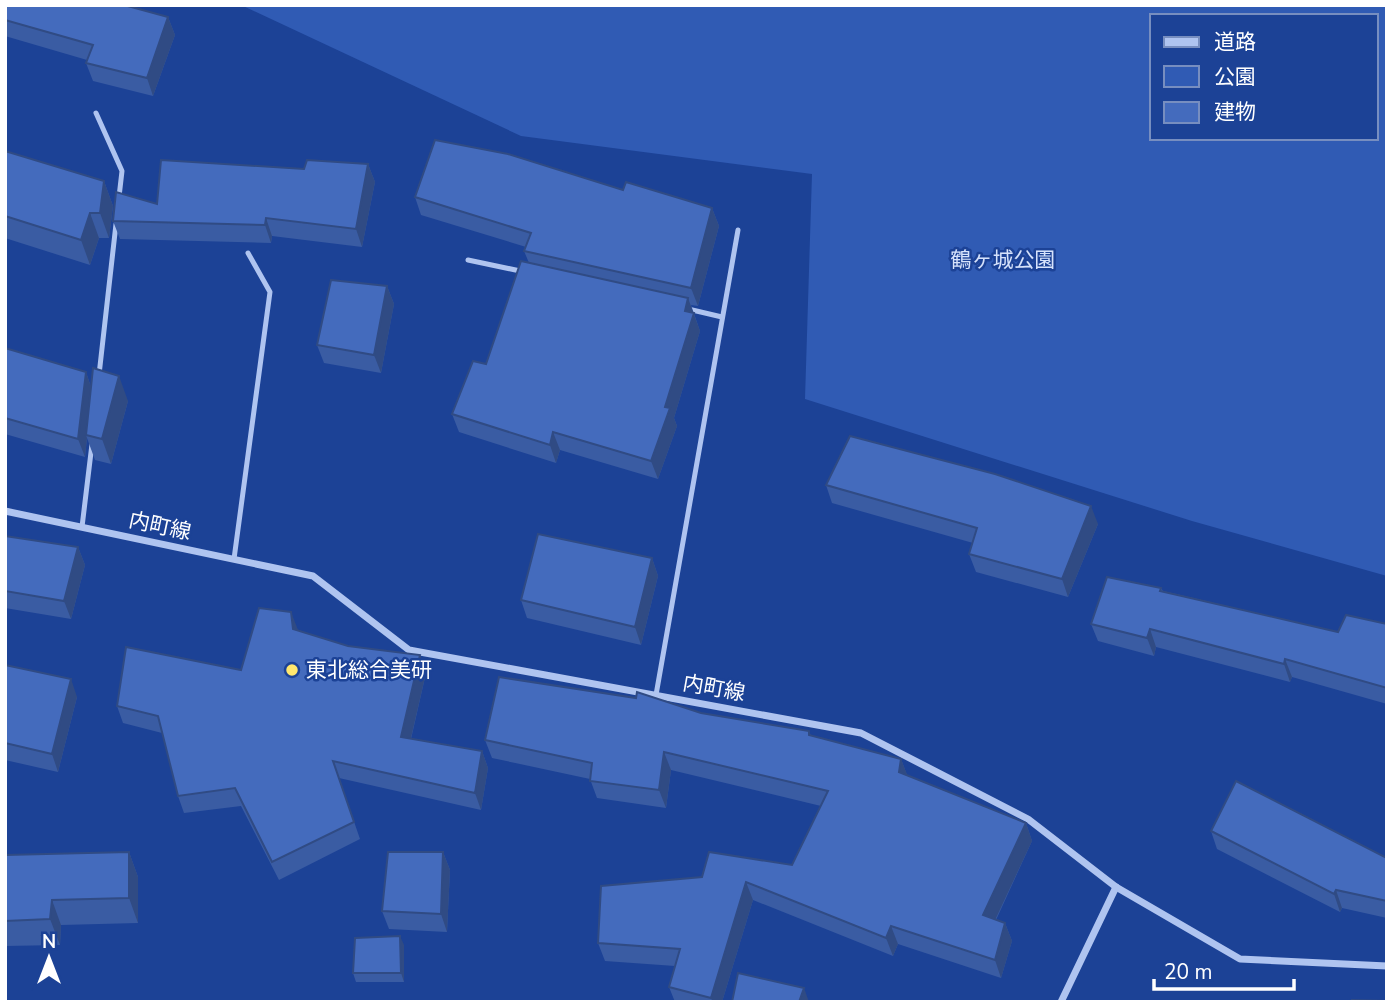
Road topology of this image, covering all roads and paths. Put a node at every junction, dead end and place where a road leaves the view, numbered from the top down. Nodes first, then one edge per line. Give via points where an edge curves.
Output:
1 (96, 113) dead end
2 (119, 199) edge
3 (118, 212) edge
4 (738, 230) dead end
5 (248, 253) dead end
6 (468, 260) dead end
7 (535, 275) edge
8 (682, 307) edge
9 (722, 317) junction
10 (99, 377) edge
11 (93, 432) edge
12 (5, 511) edge
13 (82, 527) junction
14 (234, 559) junction
15 (656, 695) junction
16 (1116, 887) junction
17 (1387, 966) edge
18 (1061, 1002) edge

1 - 2 lane via 122,171
3 - 10 lane
4 - 9 lane
5 - 14 lane via 270,292
6 - 7 lane
8 - 9 lane
9 - 15 lane
11 - 13 lane
12 - 13 street, 内町線
13 - 14 street, 内町線
14 - 15 street, 内町線 via 313,576 409,650
15 - 16 street, 内町線 via 861,733 1028,819
16 - 17 street, 内町線 via 1240,959
16 - 18 street

